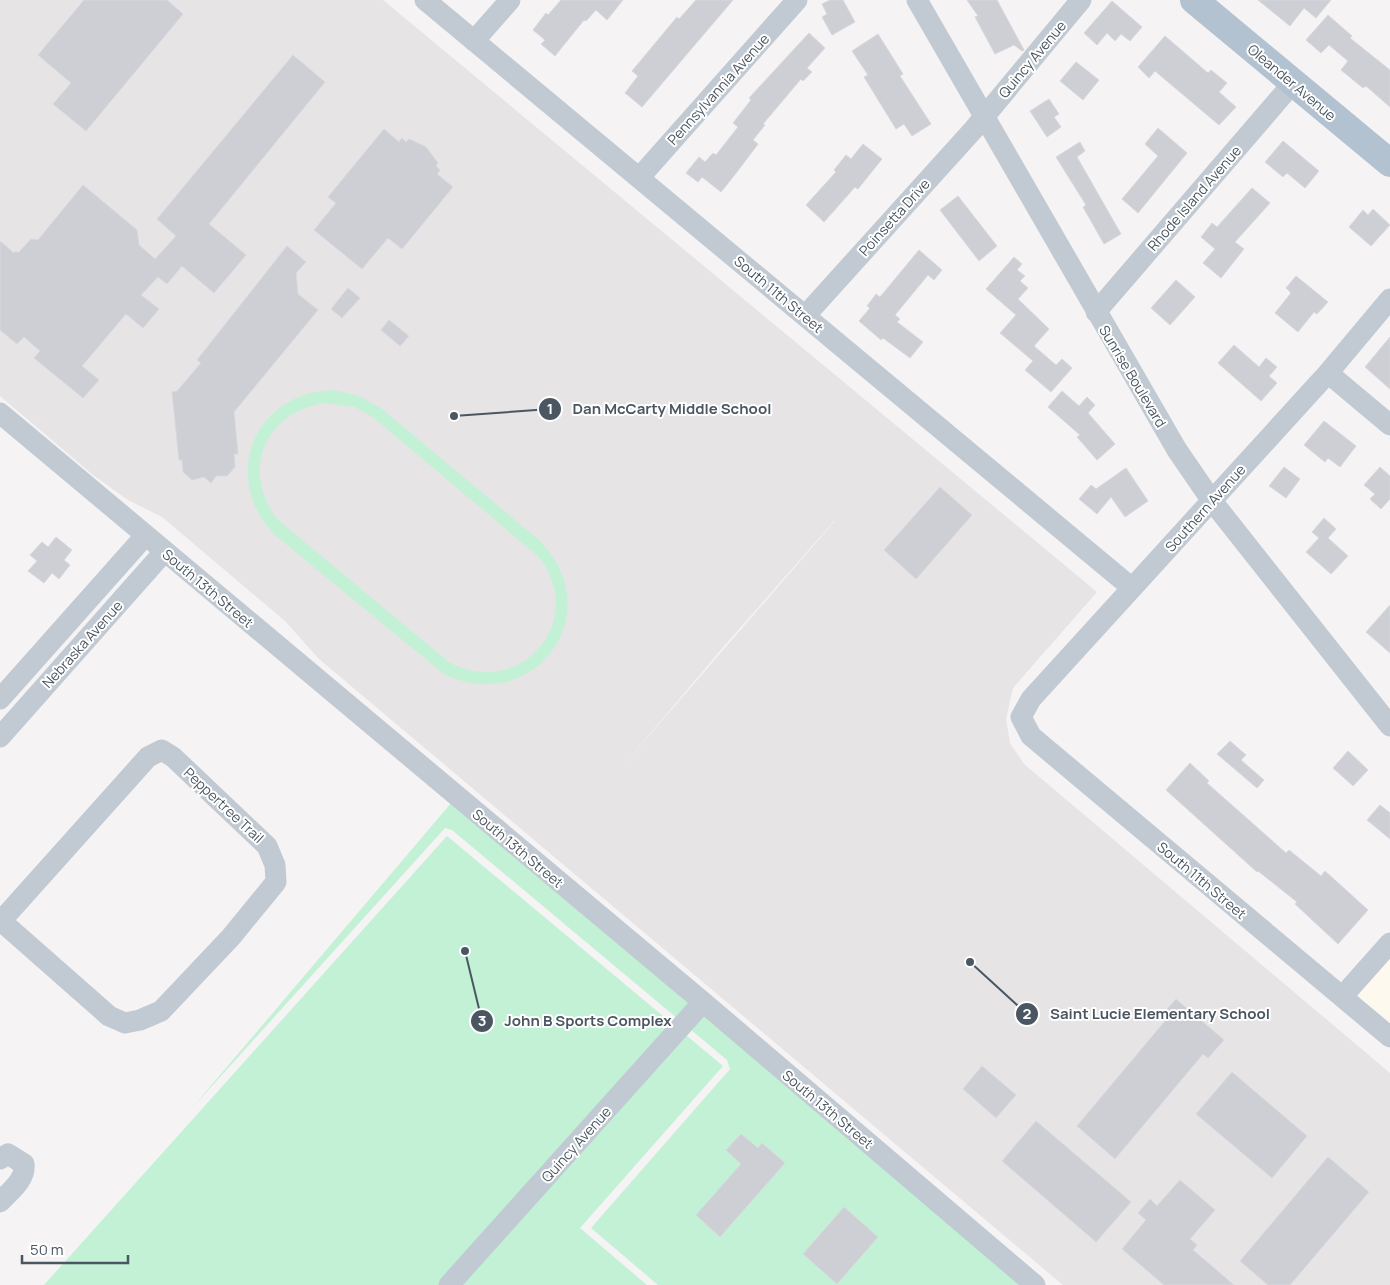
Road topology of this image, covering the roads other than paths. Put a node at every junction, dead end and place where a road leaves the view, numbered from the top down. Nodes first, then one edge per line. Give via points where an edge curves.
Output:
1 (425, 0) edge
2 (510, 0) edge
3 (797, 0) edge
4 (917, 0) edge
5 (1081, 0) edge
6 (1194, 0) edge
7 (474, 41) junction
8 (1293, 83) junction
9 (983, 118) junction
10 (1390, 163) edge
11 (640, 178) junction
12 (1390, 299) edge
13 (1096, 312) junction
14 (805, 316) junction
15 (1328, 373) junction
16 (0, 412) edge
17 (1390, 425) edge
18 (1212, 501) junction
19 (145, 536) junction
20 (164, 552) junction
21 (1132, 588) junction
22 (63, 628) junction
23 (82, 644) junction
24 (0, 699) edge
25 (1021, 717) joint
26 (1390, 726) edge
27 (0, 737) edge
28 (1, 922) edge
29 (1390, 943) edge
30 (1342, 997) junction
31 (703, 1002) junction
32 (1390, 1037) edge
33 (0, 1159) edge
34 (0, 1202) edge
35 (449, 1285) edge
36 (1035, 1285) edge

1 - 7 street, South 11th Street
2 - 7 street
3 - 11 street, Pennsylvannia Avenue
4 - 9 street, Sunrise Boulevard
5 - 9 street, Quincy Avenue
6 - 8 main road, Oleander Avenue
7 - 11 street, South 11th Street
8 - 10 main road, Oleander Avenue
8 - 13 street, Rhode Island Avenue
9 - 13 street, Sunrise Boulevard
9 - 14 street, Poinsetta Drive
11 - 14 street, South 11th Street
12 - 15 street, Southern Avenue
13 - 18 street, Sunrise Boulevard via 1177,450
14 - 21 street, South 11th Street
15 - 17 street
15 - 18 street, Southern Avenue
16 - 19 street, South 13th Street
18 - 21 street, Southern Avenue
18 - 26 street, Sunrise Boulevard
19 - 20 street, South 13th Street
19 - 22 street, Nebraska Avenue
20 - 23 street, Nebraska Avenue
20 - 31 street, South 13th Street
21 - 25 street, Southern Avenue via 1031,699
22 - 23 street
22 - 24 street, Nebraska Avenue
23 - 27 street, Nebraska Avenue
25 - 30 street, South 11th Street via 1031,736
28 - 28 street, Peppertree Trail via 148,757 162,750 267,846 275,864 276,882 231,937 161,1011 140,1020 125,1023 110,1016
29 - 30 street
30 - 32 street, South 11th Street
31 - 35 street, Quincy Avenue
31 - 36 street, South 13th Street
33 - 34 street via 8,1154 18,1158 25,1170 19,1183

